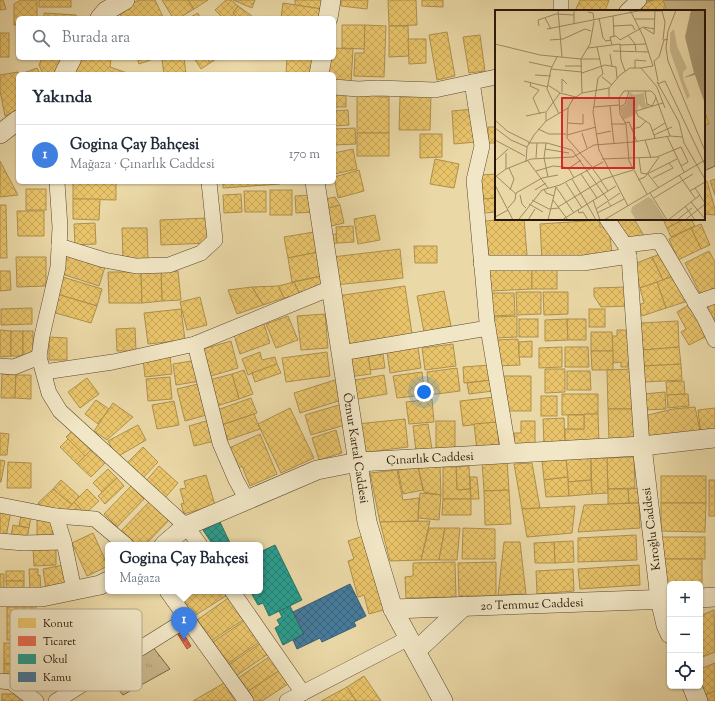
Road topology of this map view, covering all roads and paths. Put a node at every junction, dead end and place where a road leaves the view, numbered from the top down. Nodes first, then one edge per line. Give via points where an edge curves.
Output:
1 (124, 0) edge
2 (331, 0) edge
3 (639, 0) edge
4 (628, 10) edge
5 (102, 16) edge
6 (328, 16) edge
7 (71, 60) edge
8 (322, 60) edge
9 (65, 72) edge
10 (319, 72) edge
11 (495, 78) edge
12 (472, 82) junction
13 (336, 87) edge
14 (16, 122) edge
15 (0, 134) edge
16 (57, 184) edge
17 (209, 184) edge
18 (315, 184) edge
19 (608, 220) edge
20 (59, 246) junction
21 (627, 250) junction
22 (481, 263) junction
23 (332, 288) junction
24 (715, 296) edge
25 (695, 303) junction
26 (488, 328) junction
27 (715, 340) edge
28 (195, 344) junction
29 (341, 353) junction
30 (39, 357) junction
31 (0, 366) edge
32 (44, 372) junction
33 (715, 438) edge
34 (642, 446) junction
35 (509, 454) junction
36 (358, 462) junction
37 (247, 500) junction
38 (0, 505) edge
39 (56, 516) junction
40 (186, 526) junction
41 (0, 541) edge
42 (64, 542) junction
43 (122, 542) edge
44 (167, 542) edge
45 (198, 542) edge
46 (105, 582) edge
47 (74, 590) junction
48 (169, 594) edge
49 (234, 594) edge
50 (0, 598) edge
51 (703, 598) edge
52 (715, 598) edge
53 (665, 599) edge
54 (464, 606) junction
55 (393, 609) junction
56 (187, 619) junction
57 (667, 627) edge
58 (412, 645) junction
59 (142, 647) edge
60 (0, 681) edge
61 (10, 682) edge
62 (693, 689) edge
63 (23, 691) edge
64 (72, 691) edge
65 (298, 697) edge
66 (36, 701) edge
67 (56, 701) edge
68 (246, 701) edge
69 (443, 701) edge
70 (698, 701) edge

1 - 5 street
2 - 6 street
3 - 4 street
7 - 9 street
8 - 10 street
11 - 12 street
12 - 13 street via 435,90
12 - 22 street via 482,146 474,180
14 - 15 street
16 - 20 street
17 - 20 street via 215,240 202,253 169,265 136,266 104,260
18 - 23 street, Öznur Kartal Caddesi
19 - 21 street
20 - 30 street via 58,267
21 - 22 street via 583,262
21 - 25 street via 659,241
21 - 34 street
22 - 26 street
23 - 28 street
23 - 29 street, Öznur Kartal Caddesi
24 - 25 street
25 - 27 street
26 - 29 street
26 - 35 street
28 - 32 street via 114,362
28 - 37 street via 220,443
29 - 36 street, Öznur Kartal Caddesi
30 - 31 street via 14,367
30 - 32 street
32 - 40 street via 49,393 60,411
33 - 34 street, Çınarlık Caddesi
34 - 35 street, Çınarlık Caddesi
34 - 53 street, Kıroğlu Caddesi
35 - 36 street, Çınarlık Caddesi
36 - 37 street, Çınarlık Caddesi via 317,470
36 - 55 street, Öznur Kartal Caddesi via 367,522
37 - 40 street, Çınarlık Caddesi
38 - 39 street
39 - 42 street
39 - 43 street via 95,519
40 - 44 street, Çınarlık Caddesi
40 - 45 street
41 - 42 street
42 - 47 street
46 - 47 street
47 - 50 street via 42,597
48 - 56 street
49 - 65 street
51 - 52 street
53 - 54 street, 20 Temmuz Caddesi
53 - 57 street, Kıroğlu Caddesi
54 - 55 street, 20 Temmuz Caddesi
54 - 58 street
55 - 58 street, Öznur Kartal Caddesi
56 - 59 street
56 - 68 street
58 - 65 street
58 - 69 street, Öznur Kartal Caddesi
60 - 61 street
62 - 70 street
63 - 66 street
64 - 67 street

